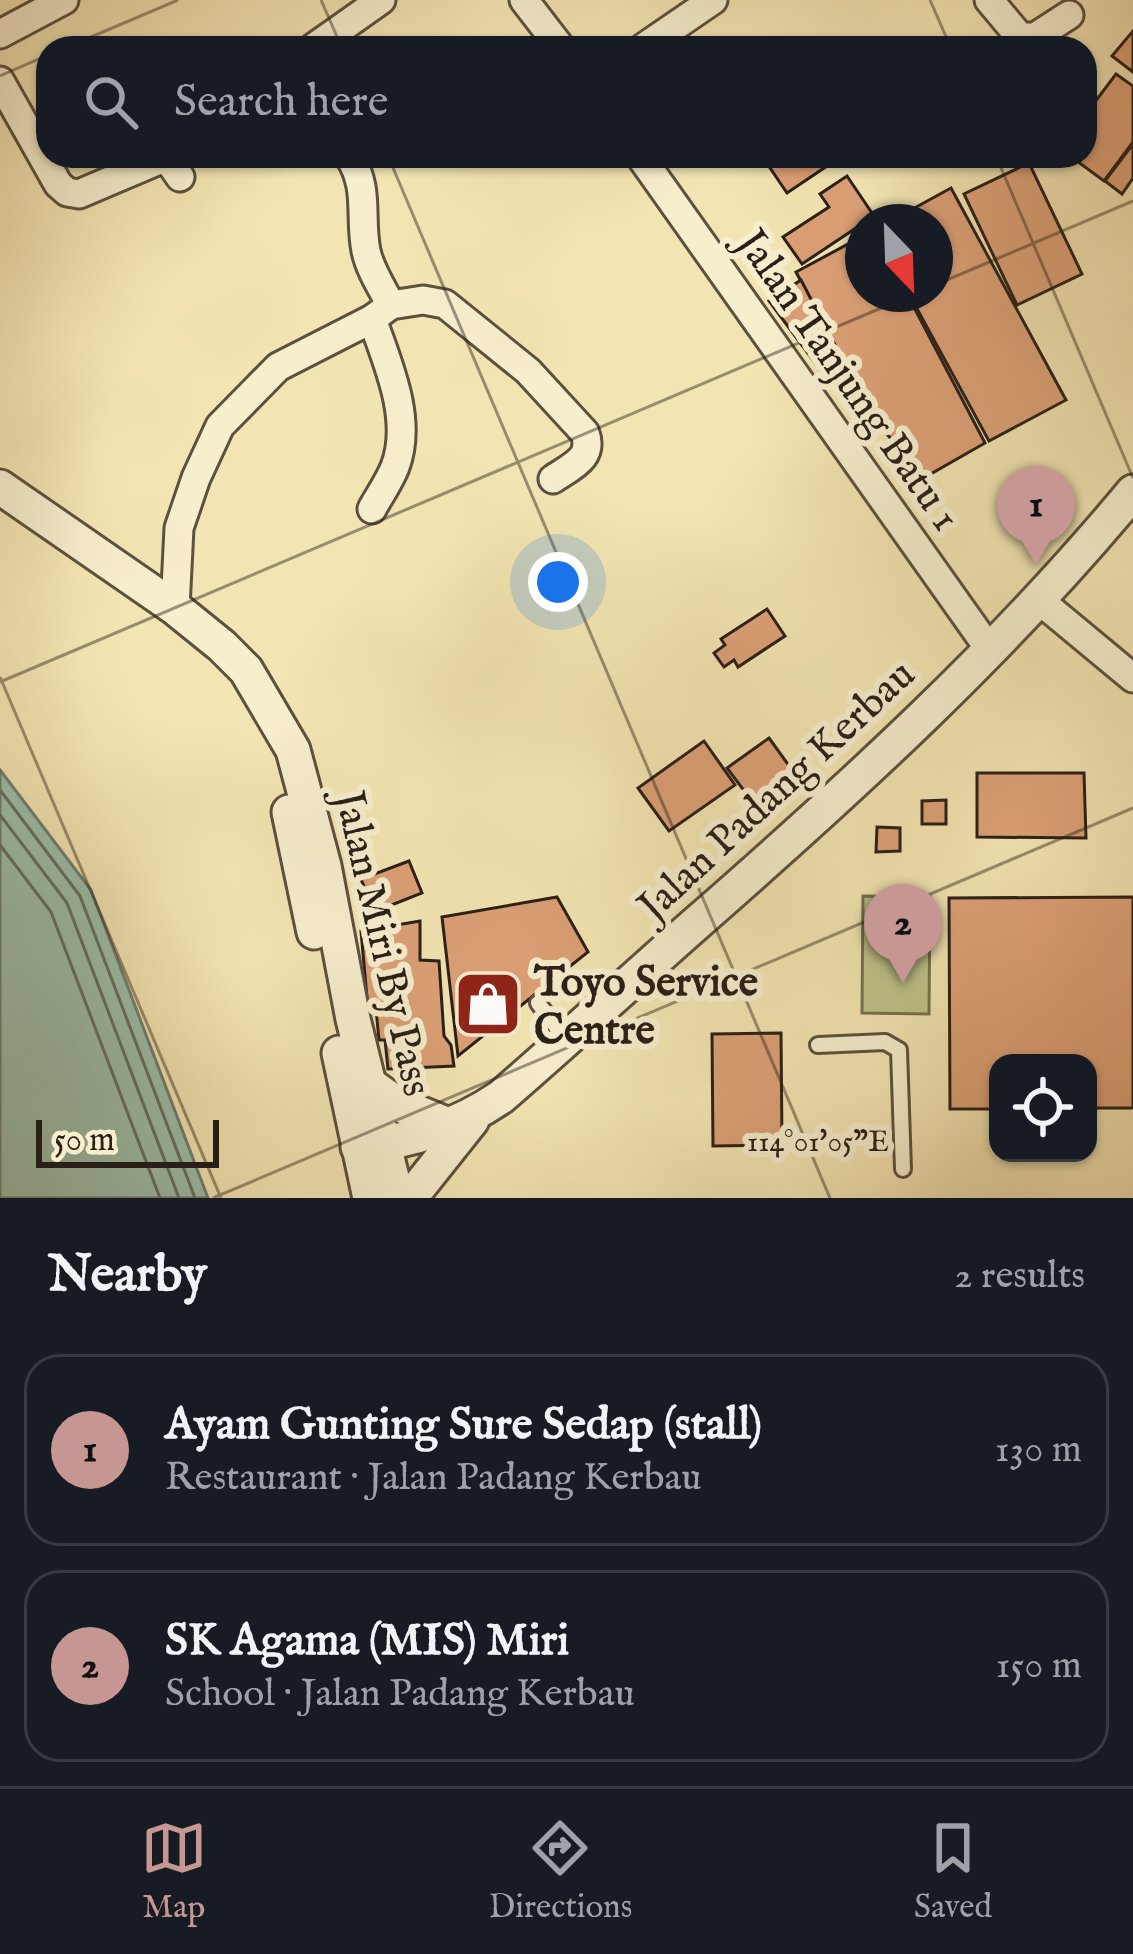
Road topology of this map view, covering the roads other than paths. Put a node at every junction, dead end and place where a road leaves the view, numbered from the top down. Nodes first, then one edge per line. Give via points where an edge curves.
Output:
1 (64, 0) edge
2 (381, 0) edge
3 (524, 0) edge
4 (713, 0) edge
5 (989, 0) edge
6 (1069, 15) dead end
7 (0, 34) edge
8 (330, 36) edge
9 (552, 36) edge
10 (660, 36) edge
11 (1017, 36) edge
12 (1037, 36) edge
13 (0, 81) edge
14 (36, 145) edge
15 (49, 168) edge
16 (140, 168) edge
17 (174, 168) edge
18 (355, 168) edge
19 (649, 168) edge
20 (180, 177) dead end
21 (381, 312) junction
22 (554, 479) dead end
23 (0, 487) edge
24 (1133, 492) edge
25 (372, 509) dead end
26 (1039, 600) junction
27 (176, 608) junction
28 (990, 650) junction
29 (1133, 678) edge
30 (271, 713) junction
31 (538, 1004) dead end
32 (566, 1040) junction
33 (818, 1045) dead end
34 (369, 1084) junction
35 (464, 1119) junction
36 (371, 1145) junction
37 (903, 1169) dead end
38 (370, 1198) edge
39 (397, 1198) edge
40 (410, 1198) edge

1 - 7 street
2 - 8 street
3 - 9 street
4 - 10 street
5 - 11 street
6 - 12 street
13 - 14 street
15 - 16 street via 67,192 79,194
17 - 20 street
18 - 21 street
19 - 28 street, Jalan Tanjung Batu 1
21 - 22 street via 423,300 445,304 528,371 589,446
21 - 25 street via 402,434
21 - 27 street via 278,368 220,426 179,528
23 - 27 street, Jalan Miri By Pass
24 - 26 street, Jalan Padang Kerbau
26 - 28 street, Jalan Padang Kerbau
26 - 29 street
27 - 30 street, Jalan Miri By Pass via 246,670
28 - 32 street, Jalan Padang Kerbau
30 - 34 street, Jalan Miri By Pass via 293,750 311,809
30 - 36 street, Jalan Miri By Pass
31 - 32 lane
32 - 35 street, Jalan Padang Kerbau
33 - 37 lane via 885,1042 899,1050
34 - 35 street via 397,1104
34 - 36 street, Jalan Miri By Pass
35 - 36 street, Jalan Padang Kerbau
35 - 40 street
36 - 38 street, Jalan Miri By Pass
36 - 39 street, Jalan Miri By Pass

